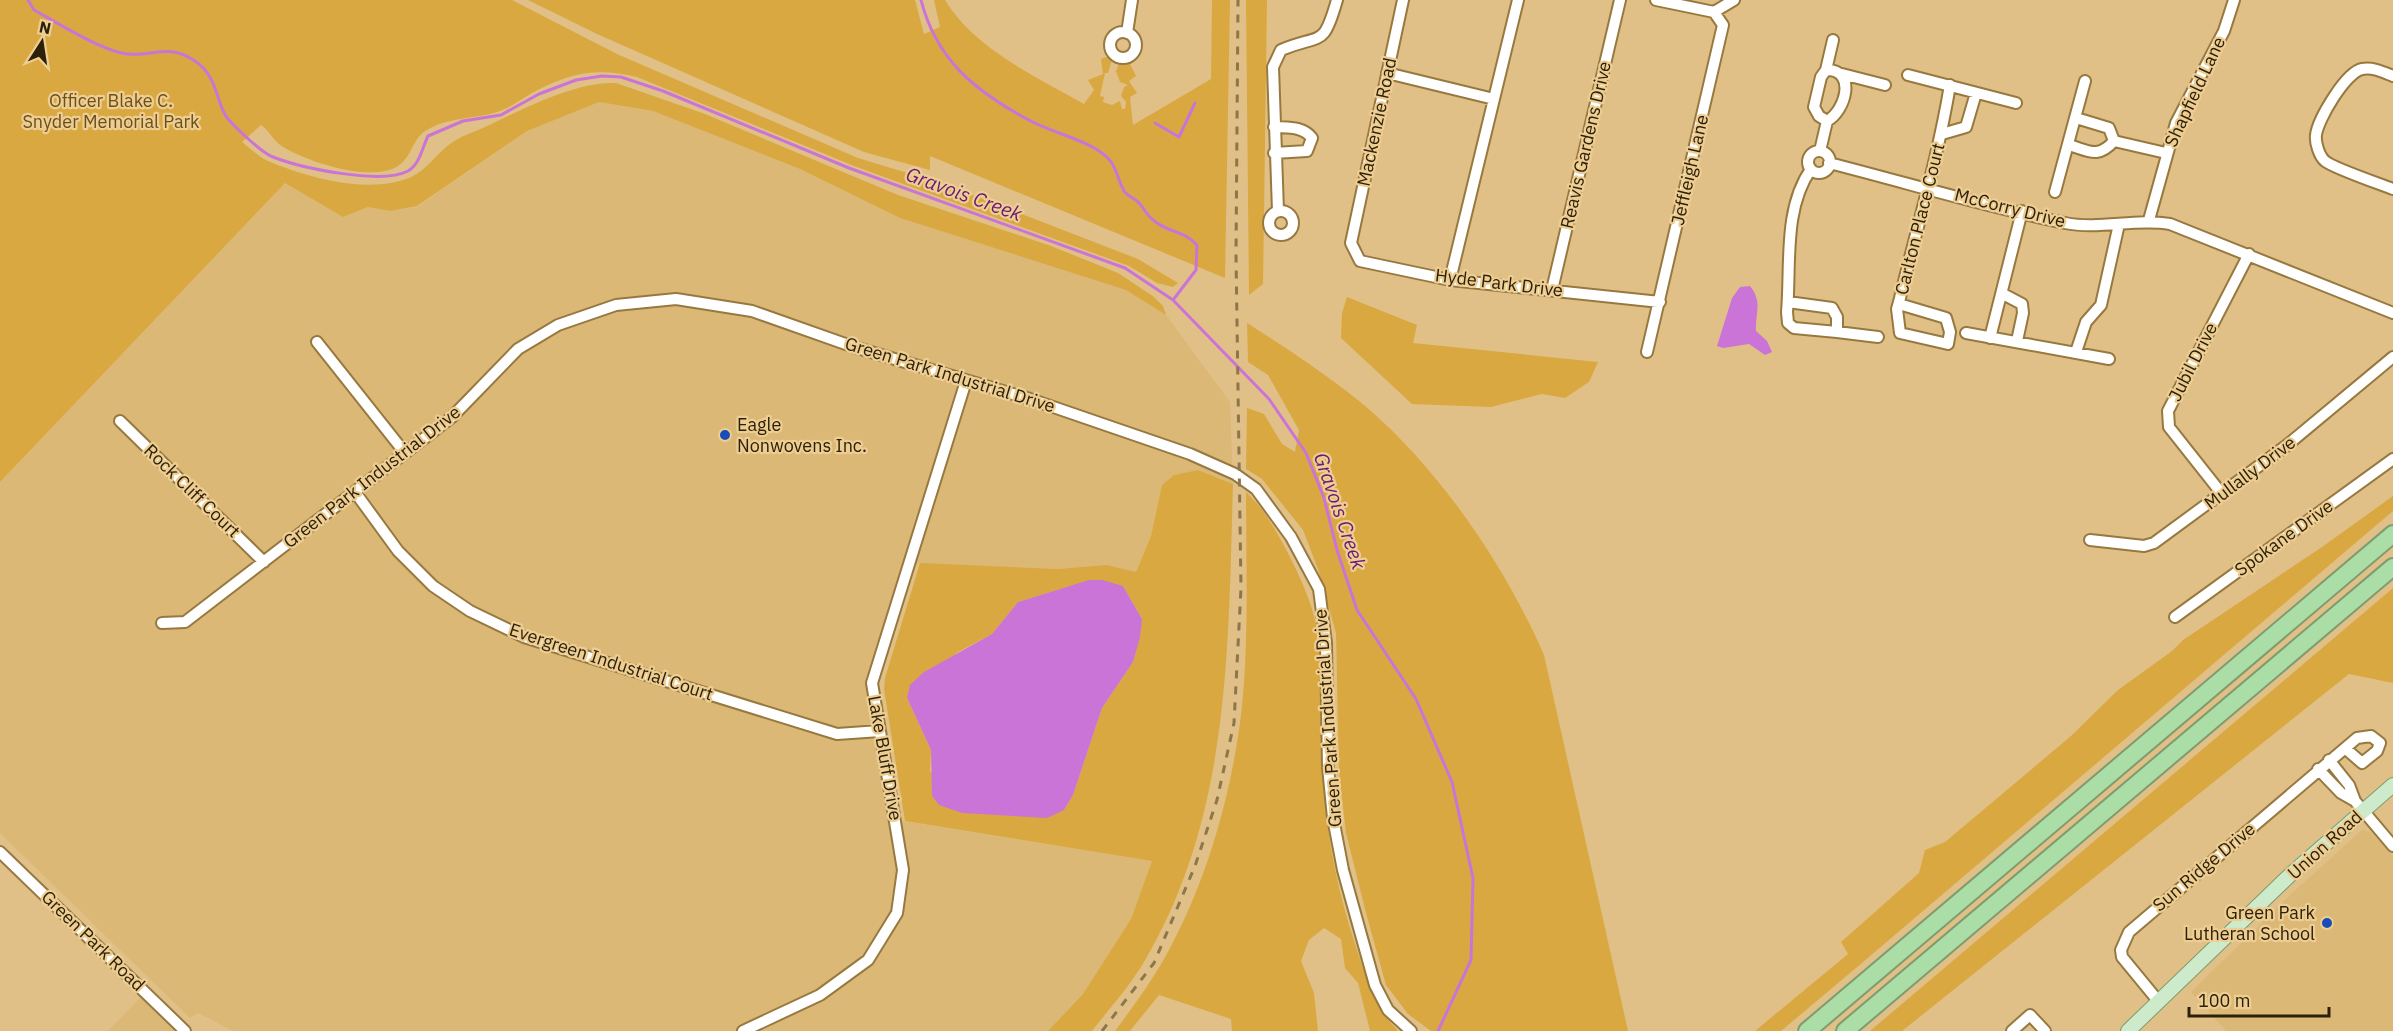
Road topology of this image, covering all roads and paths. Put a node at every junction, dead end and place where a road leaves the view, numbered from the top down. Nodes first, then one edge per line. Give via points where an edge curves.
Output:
1 (1132, 0) edge
2 (1337, 0) edge
3 (1403, 0) edge
4 (1518, 0) edge
5 (1620, 0) edge
6 (1656, 0) edge
7 (1734, 0) edge
8 (2234, 0) edge
9 (1714, 12) junction
10 (1127, 33) dead end
11 (1833, 40) dead end
12 (1826, 70) junction
13 (1387, 73) junction
14 (1842, 74) junction
15 (1908, 75) dead end
16 (2393, 76) edge
17 (2085, 81) dead end
18 (1886, 85) dead end
19 (1950, 85) junction
20 (1976, 93) junction
21 (1494, 99) junction
22 (2016, 103) dead end
23 (2076, 118) junction
24 (1827, 121) junction
25 (1274, 127) junction
26 (1942, 134) junction
27 (2114, 141) junction
28 (2069, 145) junction
29 (1820, 151) junction
30 (1274, 153) junction
31 (2166, 153) junction
32 (1829, 164) junction
33 (1811, 169) junction
34 (1926, 188) junction
35 (2393, 189) edge
36 (2055, 192) dead end
37 (1278, 212) dead end
38 (2022, 212) junction
39 (2149, 220) junction
40 (2119, 224) junction
41 (1351, 243) joint
42 (2249, 254) junction
43 (1450, 280) junction
44 (1552, 290) junction
45 (2003, 294) junction
46 (1660, 302) junction
47 (1788, 302) junction
48 (1899, 304) junction
49 (2393, 313) edge
50 (1837, 332) junction
51 (1966, 333) dead end
52 (1878, 337) dead end
53 (1990, 338) junction
54 (2017, 341) junction
55 (317, 342) dead end
56 (1647, 352) dead end
57 (2076, 352) junction
58 (2393, 357) edge
59 (2109, 359) dead end
60 (966, 381) junction
61 (120, 421) dead end
62 (405, 453) junction
63 (2393, 459) edge
64 (355, 492) junction
65 (2222, 494) junction
66 (2393, 534) edge
67 (2090, 540) dead end
68 (264, 562) junction
69 (2393, 567) edge
70 (2175, 616) dead end
71 (162, 623) dead end
72 (880, 731) junction
73 (2346, 749) dead end
74 (2329, 760) junction
75 (2318, 769) junction
76 (2393, 785) edge
77 (2359, 806) junction
78 (2393, 846) edge
79 (0, 852) edge
80 (2159, 1002) junction
81 (1410, 1030) edge
82 (2132, 1030) edge
83 (185, 1031) edge
84 (743, 1031) edge
85 (1807, 1031) edge
86 (1845, 1031) edge
87 (2012, 1031) edge
88 (2045, 1031) edge

1 - 10 street
2 - 25 street via 1326,33 1314,41 1281,50 1276,58
3 - 13 street, Mackenzie Road
4 - 21 street
5 - 44 street, Reavis Gardens Drive
6 - 9 street
7 - 9 street
8 - 31 street, Shapfield Lane via 2224,31 2176,123
9 - 46 street, Jeffleigh Lane via 1723,25
11 - 12 street
12 - 14 street
12 - 24 street via 1814,107
13 - 21 street
13 - 41 street, Mackenzie Road
14 - 18 street
14 - 24 street via 1847,83 1840,110
15 - 19 street
16 - 35 street via 2374,69 2350,74 2332,100 2316,135 2325,160
17 - 23 street
19 - 20 street
19 - 26 street, Carlton Place Court
20 - 22 street
20 - 26 street, Carlton Place Court via 1966,128
21 - 43 street
23 - 27 street via 2109,128
23 - 28 street
24 - 29 street
25 - 30 street
25 - 30 street via 1300,129 1312,138 1306,151
26 - 34 street, Carlton Place Court
27 - 28 street via 2099,153
27 - 31 street
28 - 36 street
29 - 32 street via 1828,157
29 - 33 street via 1809,157
30 - 37 street
31 - 39 street, Shapfield Lane
32 - 33 street via 1820,172
32 - 34 street, McCorry Drive
33 - 47 street via 1797,200 1790,240
34 - 38 street, McCorry Drive
34 - 48 street, Carlton Place Court
38 - 40 street, McCorry Drive via 2067,223
38 - 45 street
39 - 40 street, McCorry Drive
39 - 42 street, McCorry Drive
40 - 57 street via 2101,304 2086,321
41 - 43 street, Hyde Park Drive via 1365,263
42 - 49 street, McCorry Drive
42 - 65 street, Jubil Drive via 2168,411 2169,426
43 - 44 street, Hyde Park Drive
44 - 46 street, Hyde Park Drive
45 - 53 street
45 - 54 street via 2022,304
46 - 56 street, Jeffleigh Lane
47 - 50 street via 1832,308 1837,317
47 - 50 street via 1788,323 1794,328
48 - 48 street, Carlton Place Court via 1900,333 1948,344 1946,318
50 - 52 street
51 - 53 street
53 - 54 street
54 - 57 street
55 - 62 street
57 - 59 street
58 - 65 street, Mullally Drive
60 - 62 street, Green Park Industrial Drive via 743,309 676,299 616,305 558,325 518,349 452,417
60 - 72 street, Lake Bluff Drive via 872,683
60 - 81 street, Green Park Industrial Drive via 1144,438 1235,474 1256,489 1291,537 1319,589 1326,643 1328,767 1343,870 1375,985 1388,1010
61 - 68 street, Rock Cliff Court
62 - 64 street, Green Park Industrial Drive
63 - 70 street, Spokane Drive
64 - 68 street, Green Park Industrial Drive
64 - 72 street, Evergreen Industrial Court via 389,541 433,586 470,611 524,637 837,734
65 - 67 street, Mullally Drive via 2154,543 2144,546
66 - 85 highway
68 - 71 street, Green Park Industrial Drive via 184,622
69 - 86 highway
72 - 84 street, Lake Bluff Drive via 903,870 897,914 868,960 820,995
73 - 74 street, Sun Ridge Drive
74 - 75 street, Sun Ridge Drive
74 - 77 street via 2349,785
75 - 77 street via 2341,794
75 - 80 street, Sun Ridge Drive via 2129,932 2122,957
76 - 77 main road, Union Road
77 - 78 street
77 - 80 main road, Union Road
79 - 83 street, Green Park Road
80 - 82 main road, Union Road
87 - 88 street via 2030,1015

